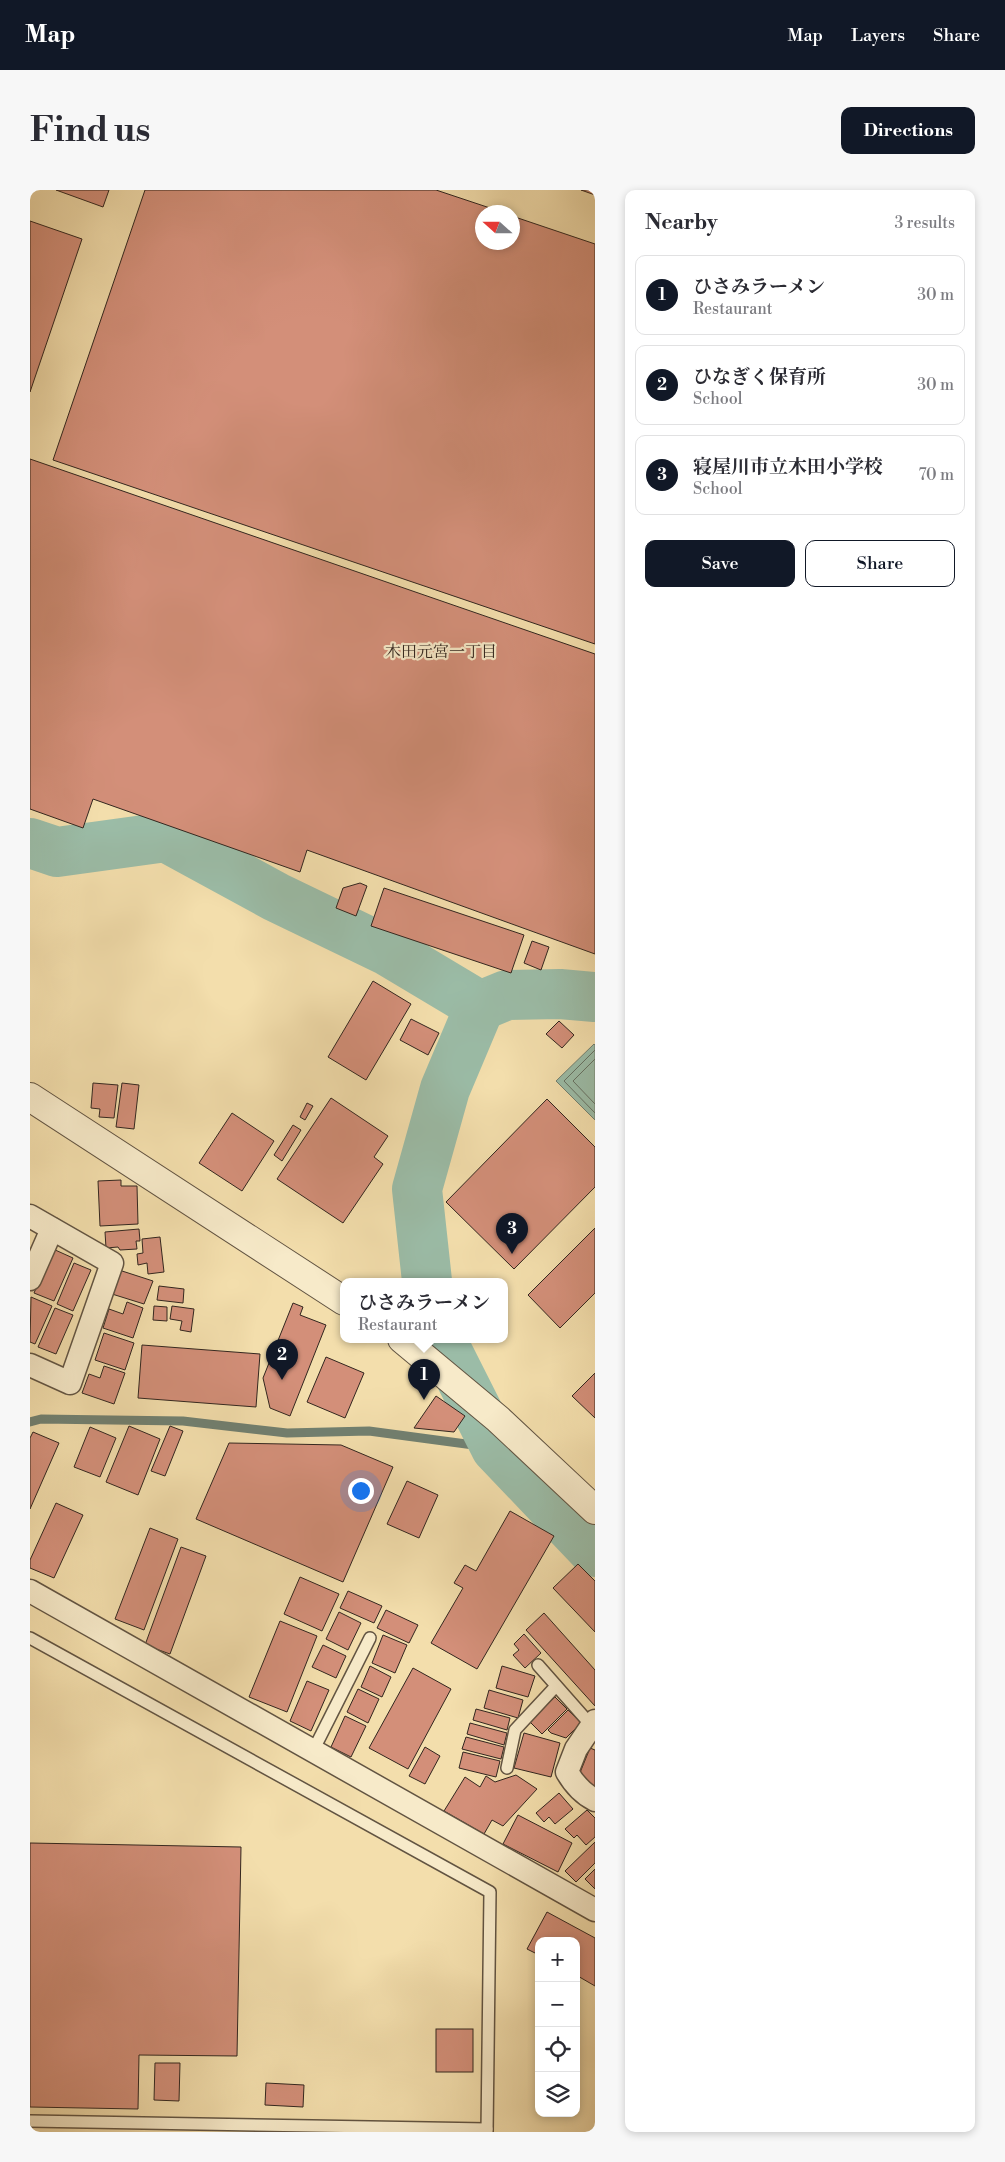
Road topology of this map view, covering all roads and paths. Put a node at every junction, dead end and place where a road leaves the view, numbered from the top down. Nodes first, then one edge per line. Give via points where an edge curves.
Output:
1 (30, 1097) edge
2 (30, 1216) edge
3 (52, 1229) junction
4 (30, 1279) edge
5 (340, 1298) edge
6 (407, 1343) edge
7 (30, 1365) edge
8 (595, 1510) edge
9 (30, 1591) edge
10 (30, 1638) edge
11 (370, 1638) dead end
12 (538, 1665) dead end
13 (556, 1686) junction
14 (593, 1723) edge
15 (313, 1750) junction
16 (507, 1768) dead end
17 (595, 1800) edge
18 (595, 1910) edge
19 (30, 2121) edge
20 (487, 2130) edge

1 - 5 street
2 - 3 street
3 - 4 street
3 - 7 street via 112,1263 70,1383
6 - 8 street via 498,1419
9 - 15 street
10 - 20 lane via 490,1892
11 - 15 lane
12 - 13 lane
13 - 14 lane
13 - 16 lane via 515,1730
14 - 17 street via 576,1748 567,1772 588,1797
15 - 18 street
19 - 20 lane

